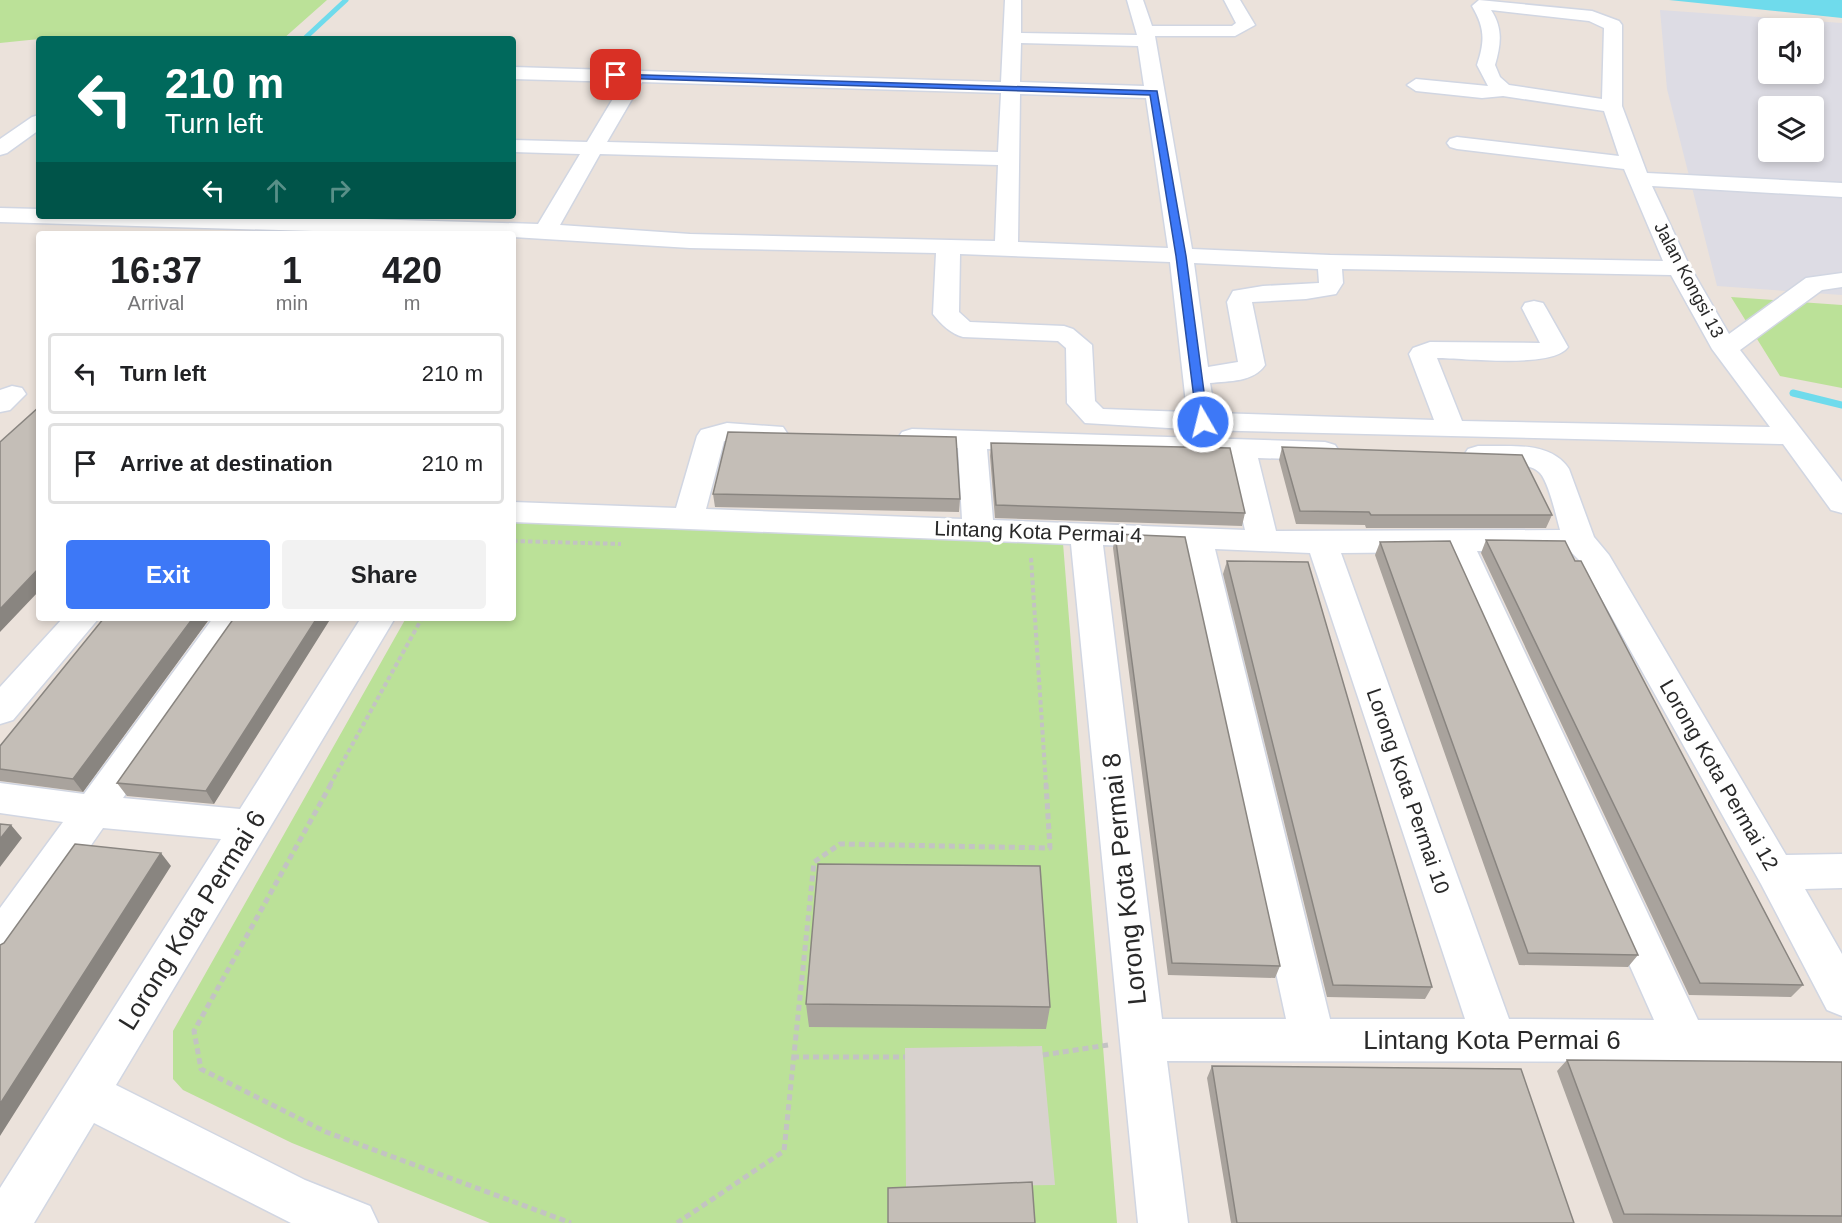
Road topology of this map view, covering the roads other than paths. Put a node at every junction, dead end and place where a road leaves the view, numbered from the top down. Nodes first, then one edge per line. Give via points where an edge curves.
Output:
1 (1013, 0) edge
2 (1135, 0) edge
3 (1232, 0) edge
4 (1463, 2) dead end
5 (1480, 6) junction
6 (1145, 36) junction
7 (1013, 38) junction
8 (516, 73) edge
9 (636, 76) junction
10 (1416, 85) dead end
11 (1009, 87) junction
12 (1503, 90) junction
13 (1154, 92) junction
14 (1612, 106) junction
15 (36, 123) edge
16 (1457, 143) dead end
17 (516, 146) edge
18 (595, 147) junction
19 (29, 150) dead end
20 (1007, 159) junction
21 (1636, 171) junction
22 (1842, 190) edge
23 (36, 202) edge
24 (10, 216) edge
25 (36, 216) edge
26 (287, 219) edge
27 (545, 231) junction
28 (948, 247) junction
29 (1006, 248) junction
30 (1181, 256) junction
31 (1330, 262) junction
32 (1678, 268) junction
33 (1842, 280) edge
34 (1534, 308) dead end
35 (1725, 348) junction
36 (1196, 376) junction
37 (1203, 422) junction
38 (1450, 429) junction
39 (797, 434) edge
40 (1790, 436) junction
41 (890, 437) edge
42 (972, 439) junction
43 (1240, 449) junction
44 (1831, 475) edge
45 (1842, 503) edge
46 (516, 512) edge
47 (689, 518) junction
48 (978, 530) junction
49 (1086, 535) junction
50 (1197, 537) junction
51 (1263, 539) junction
52 (1457, 542) junction
53 (1322, 543) junction
54 (1586, 549) junction
55 (79, 621) edge
56 (229, 621) edge
57 (376, 621) edge
58 (0, 710) edge
59 (0, 798) edge
60 (93, 811) junction
61 (250, 826) junction
62 (1842, 871) edge
63 (1775, 872) junction
64 (0, 940) edge
65 (1842, 996) edge
66 (1141, 1040) junction
67 (1313, 1040) junction
68 (1494, 1040) junction
69 (1685, 1040) junction
70 (1842, 1041) edge
71 (85, 1094) junction
72 (6, 1223) edge
73 (353, 1223) edge
74 (1163, 1223) edge

1 - 7 street
2 - 6 street
3 - 6 street via 1246,25 1235,31
4 - 5 street
5 - 12 street via 1491,23 1486,65
5 - 14 street, Jalan Kongsi 13 via 1485,3 1592,16 1613,25
6 - 7 street
6 - 13 street
7 - 11 street
8 - 9 street
9 - 11 street
9 - 18 street
10 - 12 street via 1482,92
11 - 13 street
11 - 20 street
12 - 14 street
13 - 30 street
14 - 21 street, Jalan Kongsi 13
15 - 19 street via 0,149
16 - 21 street
17 - 18 street
18 - 20 street
18 - 27 street
20 - 29 street
21 - 22 street
21 - 32 street, Jalan Kongsi 13
23 - 24 street
24 - 25 street
26 - 27 street
27 - 28 street via 759,252 866,254
28 - 29 street
28 - 37 street via 946,314 963,329 1064,334 1079,345 1081,404 1095,417
29 - 30 street
30 - 31 street
30 - 36 street
31 - 32 street
31 - 36 street via 1331,283 1327,289 1242,296 1239,302 1252,365 1238,372
32 - 35 street, Jalan Kongsi 13
33 - 35 street via 1815,283
34 - 38 street via 1555,347 1540,352 1430,350 1422,354
35 - 40 street, Jalan Kongsi 13
36 - 37 street
37 - 38 street
38 - 40 street
39 - 47 street via 727,432 711,436
40 - 44 street, Jalan Kongsi 13
41 - 42 street, Lorong Kota Permai 12
42 - 43 street, Lorong Kota Permai 12
42 - 48 street
43 - 51 street
43 - 54 street, Lorong Kota Permai 12 via 1536,457 1554,469
44 - 45 street, Jalan Kongsi 13
46 - 47 street, Lintang Kota Permai 4
47 - 48 street, Lintang Kota Permai 4
48 - 49 street, Lintang Kota Permai 4
49 - 50 street, Lintang Kota Permai 4
49 - 66 street, Lorong Kota Permai 8
50 - 51 street, Lintang Kota Permai 4
50 - 67 street
51 - 53 street, Lintang Kota Permai 4
52 - 53 street, Lintang Kota Permai 4
52 - 54 street, Lintang Kota Permai 4 via 1555,540
52 - 69 street
53 - 68 street, Lorong Kota Permai 10
54 - 63 street, Lorong Kota Permai 12
55 - 58 street
56 - 60 street
57 - 61 street, Lorong Kota Permai 6
59 - 60 street
60 - 61 street
60 - 64 street
61 - 71 street, Lorong Kota Permai 6
62 - 63 street
63 - 65 street, Lorong Kota Permai 12
66 - 67 street, Lintang Kota Permai 6
66 - 74 street, Lorong Kota Permai 8
67 - 68 street, Lintang Kota Permai 6
68 - 69 street, Lintang Kota Permai 6
69 - 70 street, Lintang Kota Permai 6
71 - 72 street, Lorong Kota Permai 6
71 - 73 street via 292,1199

